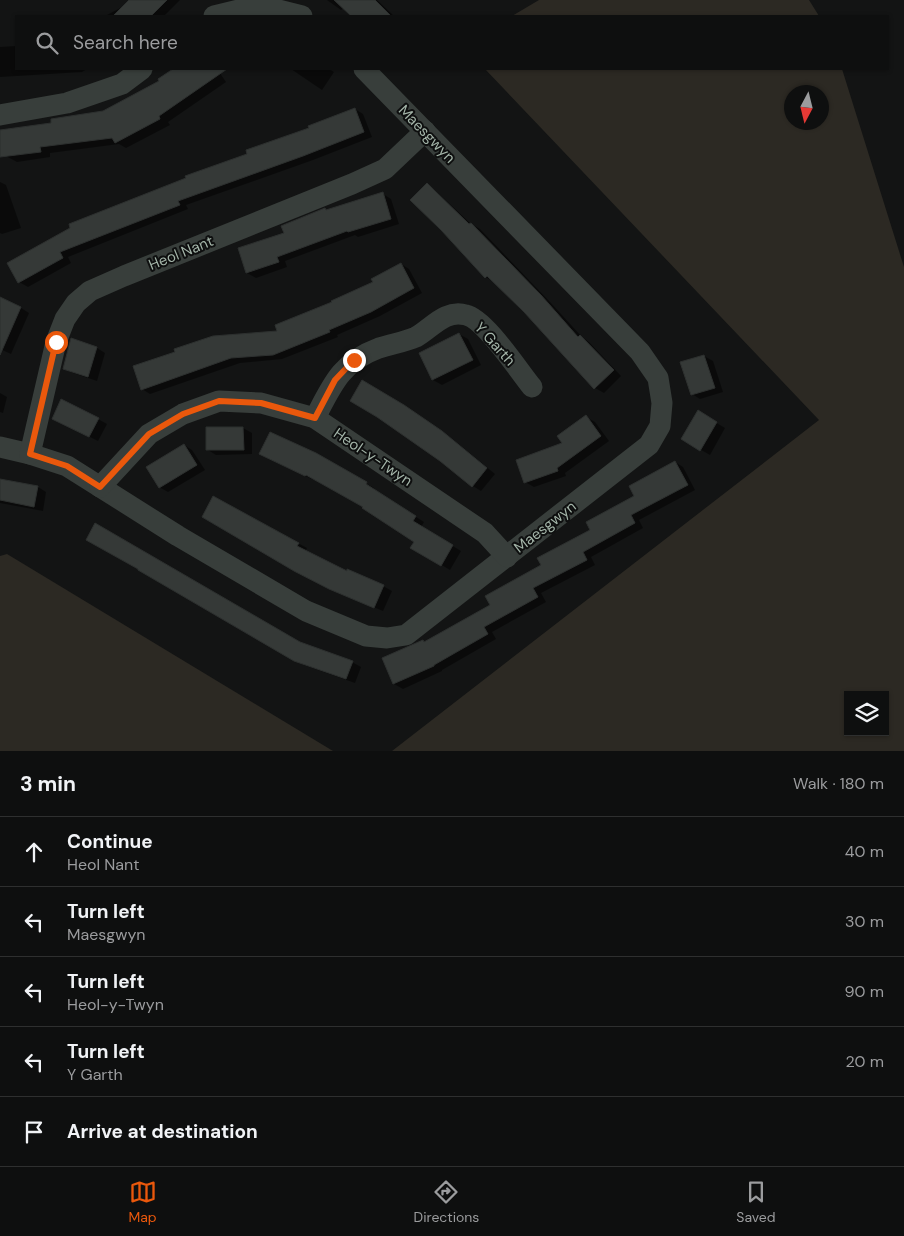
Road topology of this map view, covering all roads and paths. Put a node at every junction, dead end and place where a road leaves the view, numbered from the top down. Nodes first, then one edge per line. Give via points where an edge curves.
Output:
1 (218, 15) edge
2 (298, 15) edge
3 (141, 70) edge
4 (365, 70) edge
5 (0, 115) edge
6 (425, 131) junction
7 (532, 387) dead end
8 (315, 418) junction
9 (0, 447) edge
10 (30, 454) junction
11 (100, 487) junction
12 (507, 557) junction

1 - 2 street via 259,5
3 - 5 street via 122,84 67,103
4 - 6 street, Maesgwyn
6 - 10 street, Heol Nant via 385,168 352,184 90,291 65,319 56,342
6 - 12 street, Maesgwyn via 640,352 658,378 662,403 660,426 649,445
7 - 8 street, Y Garth via 483,325 467,315 452,313 415,337 354,360 335,380
8 - 11 street, Heol-y-Twyn via 261,403 219,401 183,414 149,434
8 - 12 street, Heol-y-Twyn via 485,533
9 - 10 street, Maesgwyn
10 - 11 street, Maesgwyn via 67,466
11 - 12 street, Maesgwyn via 306,611 366,636 387,638 406,635

